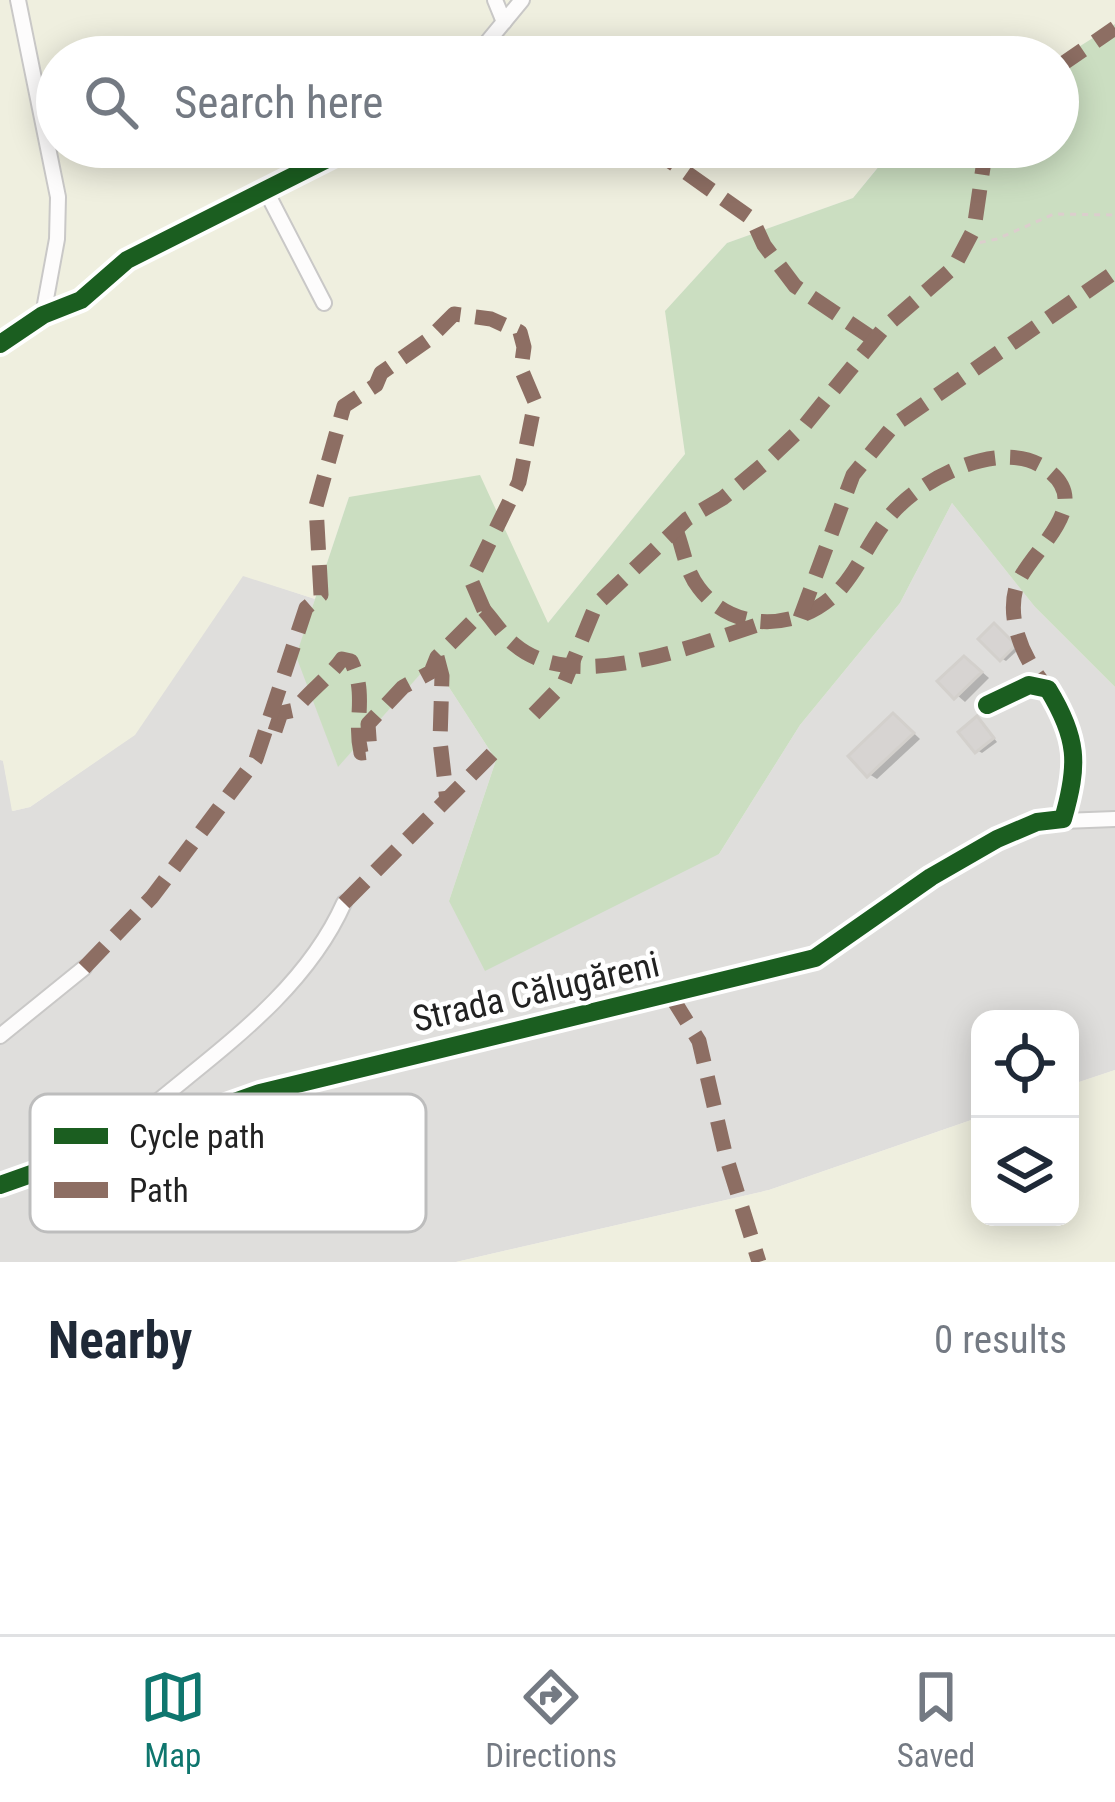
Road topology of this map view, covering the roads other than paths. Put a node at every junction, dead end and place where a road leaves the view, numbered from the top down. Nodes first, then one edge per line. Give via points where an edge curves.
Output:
1 (19, 0) edge
2 (495, 0) edge
3 (522, 0) edge
4 (504, 22) junction
5 (492, 36) edge
6 (36, 86) edge
7 (52, 168) edge
8 (309, 168) edge
9 (266, 190) junction
10 (324, 303) dead end
11 (43, 315) junction
12 (0, 344) edge
13 (988, 705) dead end
14 (1063, 819) junction
15 (1115, 819) edge
16 (344, 903) dead end
17 (84, 968) dead end
18 (0, 1036) edge
19 (166, 1094) edge
20 (257, 1094) edge
21 (30, 1174) edge
22 (0, 1185) edge

1 - 6 street
2 - 4 street
3 - 4 street
4 - 5 street
7 - 11 street via 57,239
8 - 9 street
9 - 10 street
9 - 11 street via 128,260 81,300
11 - 12 street
13 - 14 street via 1029,685 1048,689 1068,722 1074,770
14 - 15 street, Strada Călugăreni
14 - 20 street, Strada Călugăreni via 997,839 815,958
16 - 19 street via 322,946 277,1000
17 - 18 street
21 - 22 street, Strada Călugăreni

